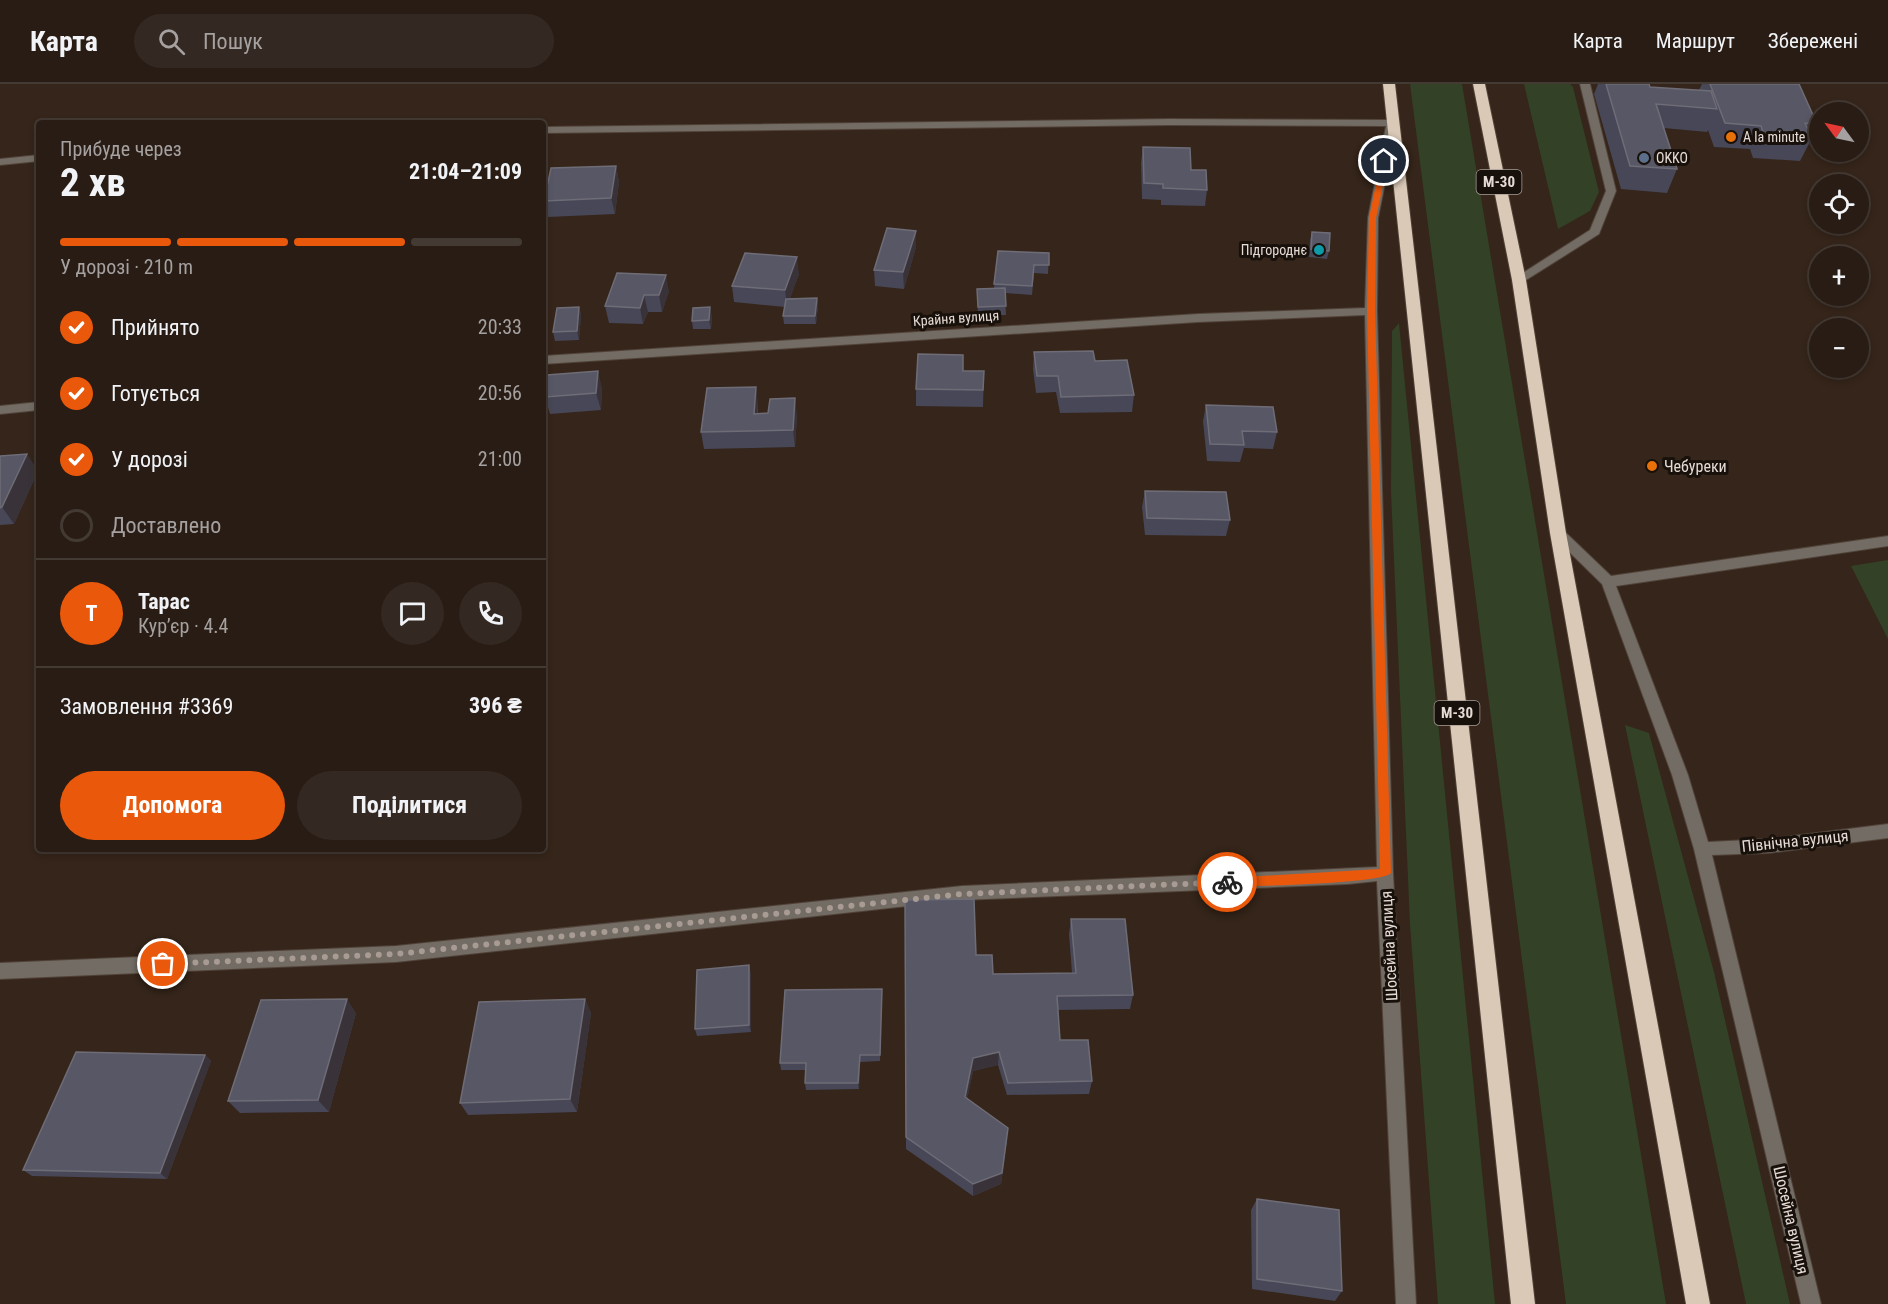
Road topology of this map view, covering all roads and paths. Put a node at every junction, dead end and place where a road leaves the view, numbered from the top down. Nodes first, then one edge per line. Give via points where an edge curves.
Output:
1 (1389, 84) edge
2 (1479, 84) edge
3 (1585, 84) edge
4 (1392, 123) junction
5 (546, 130) edge
6 (36, 158) edge
7 (0, 162) edge
8 (1519, 280) junction
9 (1371, 311) junction
10 (546, 360) edge
11 (36, 406) edge
12 (0, 410) edge
13 (1558, 533) junction
14 (1888, 541) edge
15 (1608, 582) junction
16 (1888, 831) edge
17 (1702, 849) junction
18 (1385, 873) junction
19 (0, 970) edge
20 (1406, 1304) edge
21 (1522, 1304) edge
22 (1698, 1304) edge
23 (1811, 1304) edge

1 - 4 highway, М-30
2 - 8 highway, М-30
3 - 8 street via 1611,191 1595,232
4 - 5 street
4 - 9 street, Шосейна вулиця via 1373,218
4 - 21 highway, М-30
6 - 7 street
8 - 13 highway, М-30
9 - 10 street, Крайня вулиця via 1198,318
9 - 18 street, Шосейна вулиця
11 - 12 street
13 - 15 street, Шосейна вулиця
13 - 22 highway, М-30
14 - 15 street
15 - 17 street, Шосейна вулиця via 1672,754
16 - 17 street, Північна вулиця via 1768,846
17 - 23 street, Шосейна вулиця
18 - 19 street via 962,894 396,954
18 - 20 street, Шосейна вулиця

